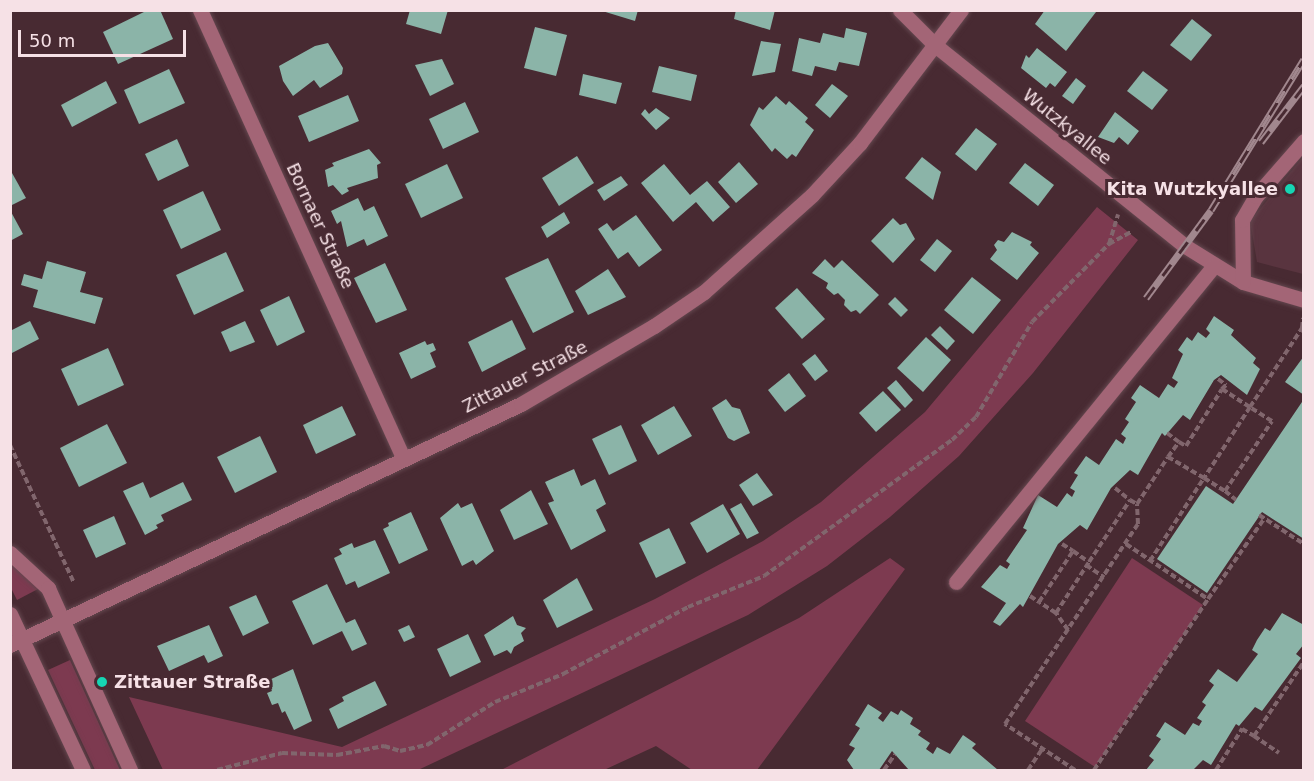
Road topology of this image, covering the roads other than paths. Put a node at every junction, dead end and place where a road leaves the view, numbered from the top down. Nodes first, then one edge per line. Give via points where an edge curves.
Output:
1 (200, 10) edge
2 (900, 10) edge
3 (961, 10) edge
4 (934, 45) junction
5 (1304, 141) edge
6 (1214, 266) junction
7 (1243, 282) junction
8 (1304, 300) edge
9 (403, 457) junction
10 (10, 553) edge
11 (956, 582) dead end
12 (10, 614) edge
13 (62, 620) junction
14 (17, 642) edge
15 (83, 771) edge
16 (130, 771) edge

1 - 9 street, Bornaer Straße
2 - 4 street, Wutzkyallee
3 - 4 street, Zittauer Straße
4 - 6 street, Wutzkyallee
4 - 9 street, Zittauer Straße via 860,143 812,195 704,292 582,371 521,404
5 - 7 street via 1256,196 1242,220
6 - 7 street, Wutzkyallee
6 - 11 street
7 - 8 street, Wutzkyallee
9 - 13 street, Zittauer Straße
10 - 13 street via 48,588
12 - 14 street
13 - 14 street, Zittauer Straße
13 - 16 street
14 - 15 street

